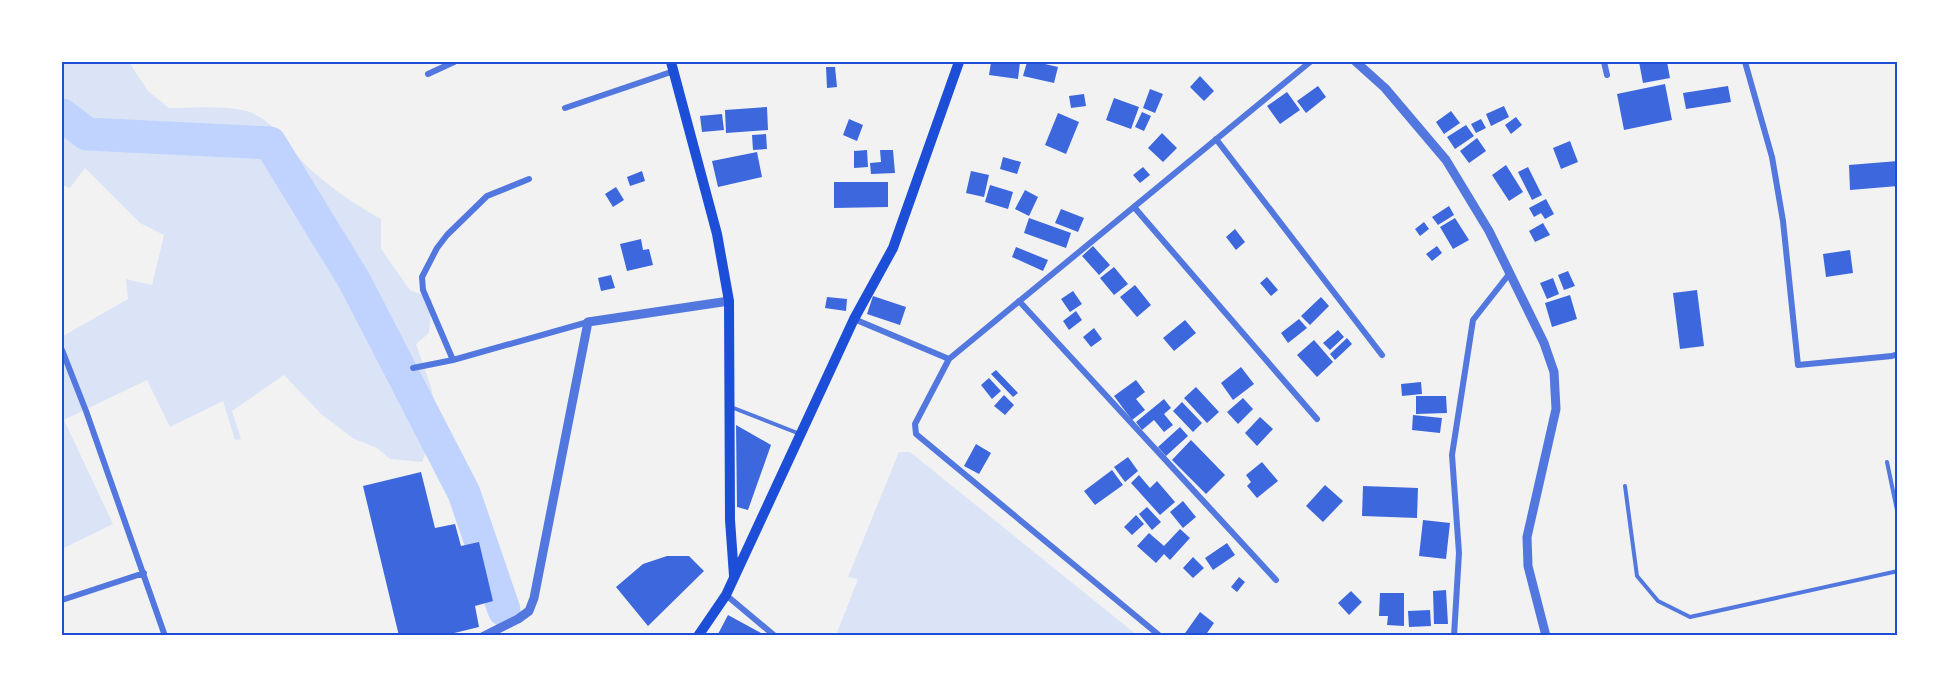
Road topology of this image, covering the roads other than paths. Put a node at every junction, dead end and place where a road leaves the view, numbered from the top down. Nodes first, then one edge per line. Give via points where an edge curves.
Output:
1 (454, 62) edge
2 (959, 62) edge
3 (1310, 62) edge
4 (1356, 62) edge
5 (1605, 62) edge
6 (1745, 62) edge
7 (672, 66) edge
8 (428, 74) dead end
9 (1607, 75) dead end
10 (565, 108) dead end
11 (1216, 139) junction
12 (529, 179) dead end
13 (1134, 207) junction
14 (1510, 272) junction
15 (729, 301) junction
16 (1019, 301) junction
17 (854, 319) junction
18 (588, 322) junction
19 (62, 350) edge
20 (1898, 354) edge
21 (1382, 355) dead end
22 (949, 359) junction
23 (453, 360) junction
24 (413, 368) dead end
25 (729, 406) junction
26 (1317, 419) dead end
27 (801, 434) junction
28 (1887, 462) dead end
29 (1625, 486) dead end
30 (1898, 515) edge
31 (1898, 571) edge
32 (144, 573) junction
33 (735, 578) junction
34 (1276, 580) dead end
35 (726, 596) junction
36 (62, 600) edge
37 (165, 636) edge
38 (484, 636) edge
39 (698, 636) edge
40 (775, 636) edge
41 (1161, 636) edge
42 (1454, 636) edge
43 (1546, 636) edge

1 - 8 street
2 - 17 main road via 893,248
3 - 11 street
4 - 14 street via 1385,88 1446,160
5 - 9 street
6 - 20 street via 1774,167 1798,365
7 - 10 street
7 - 15 main road via 717,234
11 - 13 street
11 - 21 street
12 - 23 street via 487,195 447,235 422,277 423,290
13 - 16 street
13 - 26 street
14 - 42 street via 1473,320 1452,455 1459,553
14 - 43 street via 1554,372 1556,409 1527,537 1528,566
15 - 18 street
15 - 25 main road
16 - 22 street
16 - 34 street
17 - 22 street
17 - 27 main road
18 - 23 street
18 - 38 street via 534,598 529,611
19 - 32 street
22 - 41 street via 915,424 916,434
23 - 24 street
25 - 27 lane
25 - 33 main road
27 - 33 main road
28 - 30 lane
29 - 31 lane via 1637,576 1658,601 1690,617
32 - 36 street
32 - 37 street
33 - 35 main road
35 - 39 main road
35 - 40 street

